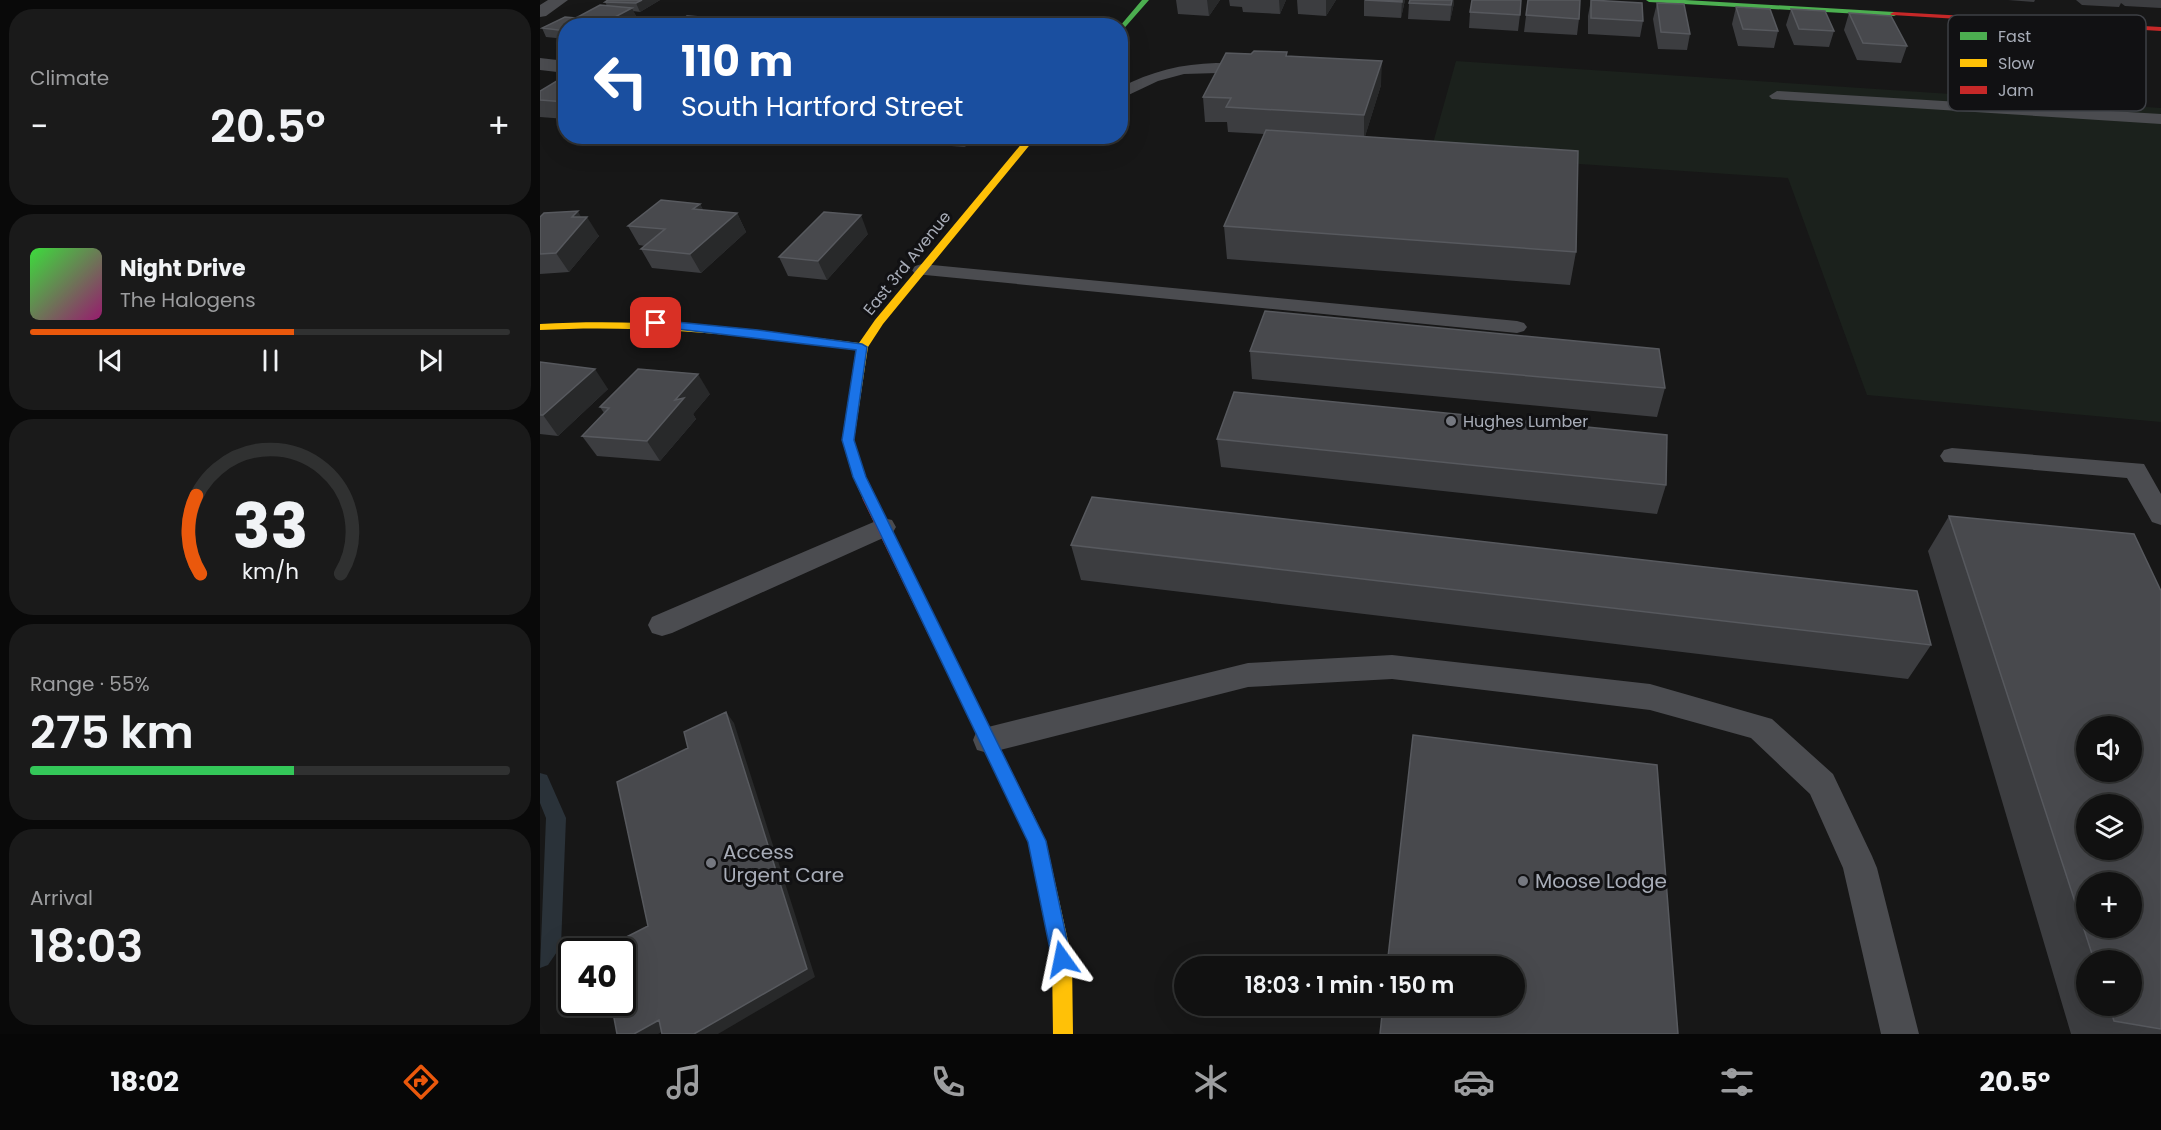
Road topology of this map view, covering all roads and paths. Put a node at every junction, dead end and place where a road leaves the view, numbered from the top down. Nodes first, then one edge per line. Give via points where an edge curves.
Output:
1 (560, 0) edge
2 (1146, 0) edge
3 (1649, 0) edge
4 (540, 12) edge
5 (1948, 17) edge
6 (1128, 21) edge
7 (2146, 28) edge
8 (2161, 29) edge
9 (540, 64) edge
10 (558, 66) edge
11 (1262, 69) edge
12 (1128, 90) edge
13 (1778, 96) dead end
14 (1948, 106) edge
15 (2028, 111) edge
16 (2161, 119) edge
17 (1026, 144) edge
18 (922, 270) junction
19 (540, 327) edge
20 (1517, 327) dead end
21 (862, 347) junction
22 (1952, 456) dead end
23 (2161, 516) edge
24 (884, 526) junction
25 (662, 625) dead end
26 (988, 740) junction
27 (1063, 1034) edge
28 (1900, 1034) edge

1 - 4 street
2 - 6 street
3 - 5 street
7 - 8 street
9 - 10 street
11 - 12 lane via 1216,66 1174,70 1148,78
13 - 14 lane
15 - 16 lane
17 - 18 street, East 3rd Avenue
18 - 20 lane
18 - 21 street, East 3rd Avenue
19 - 21 street via 656,323
21 - 24 street, East 3rd Avenue via 848,440 860,477
22 - 23 lane via 2135,470
24 - 25 lane
24 - 26 street, East 3rd Avenue
26 - 27 street, East 3rd Avenue via 1037,841 1062,959
26 - 28 lane via 1248,675 1392,667 1650,697 1761,728 1822,784 1860,868

